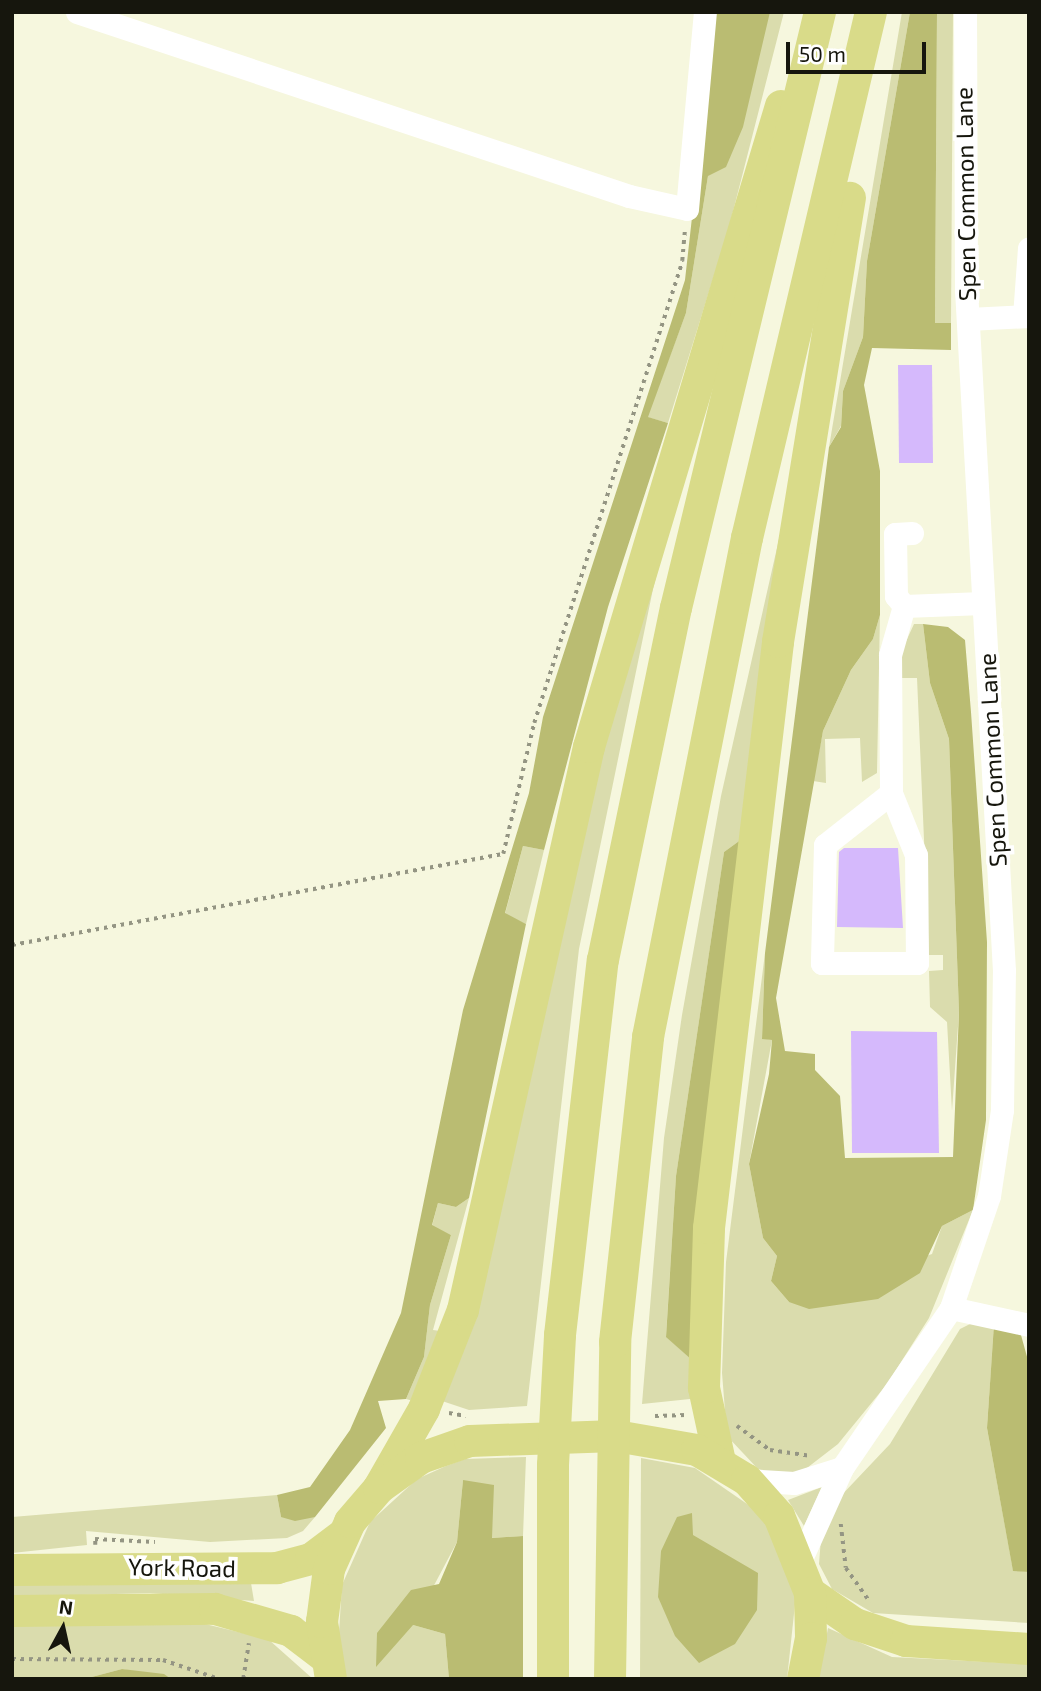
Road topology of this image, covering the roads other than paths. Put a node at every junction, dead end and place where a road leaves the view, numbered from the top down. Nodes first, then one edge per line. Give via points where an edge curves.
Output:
1 (77, 12) edge
2 (705, 12) edge
3 (815, 12) edge
4 (820, 12) edge
5 (871, 12) edge
6 (965, 12) edge
7 (853, 99) junction
8 (1029, 248) edge
9 (1026, 316) edge
10 (968, 319) junction
11 (912, 533) dead end
12 (983, 603) junction
13 (904, 606) junction
14 (891, 793) junction
15 (951, 1308) junction
16 (1029, 1325) edge
17 (720, 1462) junction
18 (833, 1463) junction
19 (747, 1480) junction
20 (379, 1488) junction
21 (343, 1535) junction
22 (802, 1559) junction
23 (12, 1570) edge
24 (810, 1593) junction
25 (12, 1611) edge
26 (1029, 1649) edge
27 (328, 1668) edge
28 (553, 1679) edge
29 (610, 1679) edge
30 (803, 1679) edge

1 - 2 street via 629,197 687,209
3 - 20 highway via 728,269 589,747 463,1310 424,1409
4 - 28 highway via 679,596 603,960 561,1322 552,1465
5 - 7 highway
6 - 10 street, Spen Common Lane
7 - 17 highway via 852,189 778,642 709,1228 704,1388
7 - 29 highway via 747,538 648,1037 615,1342
8 - 9 street
9 - 10 street
10 - 12 street, Spen Common Lane
11 - 13 street via 895,534 896,596
12 - 13 street
12 - 15 street, Spen Common Lane via 1004,971 1002,1110 989,1196
13 - 14 street via 890,655
14 - 14 street via 916,855 917,963 822,963 825,845
15 - 16 street
15 - 18 street, Spen Common Lane
17 - 19 highway
17 - 20 highway via 672,1442 473,1429
18 - 19 street via 794,1483
18 - 22 street, Spen Common Lane
19 - 22 highway via 779,1516
20 - 21 highway
21 - 23 highway, York Road via 311,1559 277,1568
21 - 27 highway via 325,1586
22 - 24 highway
24 - 26 highway via 855,1624 906,1641
24 - 30 highway via 811,1638
25 - 27 highway, York Road via 215,1609 291,1632

